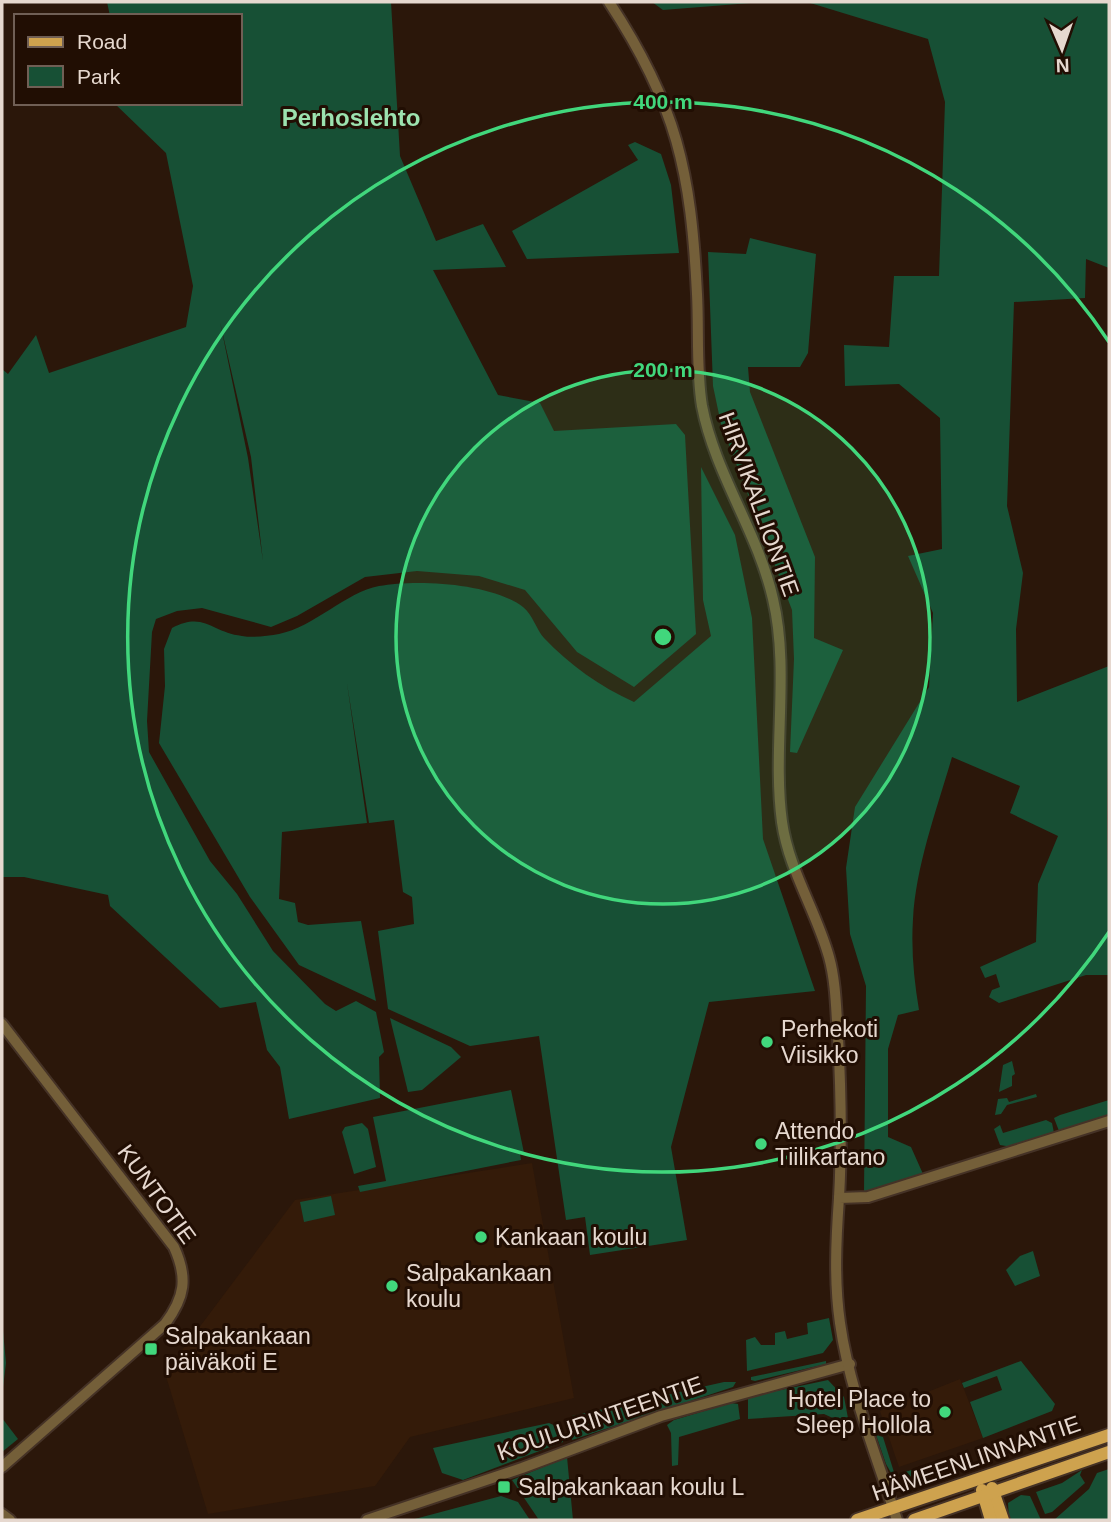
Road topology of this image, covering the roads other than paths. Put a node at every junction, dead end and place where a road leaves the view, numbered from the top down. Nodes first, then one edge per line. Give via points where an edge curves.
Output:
1 (609, 2) edge
2 (2, 1024) edge
3 (1109, 1121) edge
4 (839, 1198) junction
5 (850, 1364) junction
6 (1109, 1435) edge
7 (1109, 1452) edge
8 (2, 1467) edge
9 (983, 1479) junction
10 (989, 1495) junction
11 (2, 1514) edge
12 (895, 1514) edge
13 (10, 1520) edge
14 (367, 1520) edge
15 (857, 1520) edge
16 (914, 1520) edge
17 (990, 1520) edge
18 (1003, 1520) edge

1 - 4 street, HIRVIKALLIONTIE via 658,86 683,159 692,211 702,407 774,601 782,820 789,857 824,943 835,987 842,1126
2 - 8 street, KUNTOTIE via 174,1247 184,1289 165,1324
3 - 4 street via 868,1197
4 - 5 street, HIRVIKALLIONTIE via 838,1293
5 - 12 street, HIRVIKALLIONTIE
5 - 14 street, KOULURINTEENTIE via 661,1416
6 - 9 main road, HÄMEENLINNANTIE
7 - 10 main road, HÄMEENLINNANTIE
9 - 10 main road
9 - 12 main road, HÄMEENLINNANTIE
10 - 16 main road, HÄMEENLINNANTIE
10 - 17 main road
10 - 18 main road
11 - 13 street
12 - 15 main road, HÄMEENLINNANTIE

